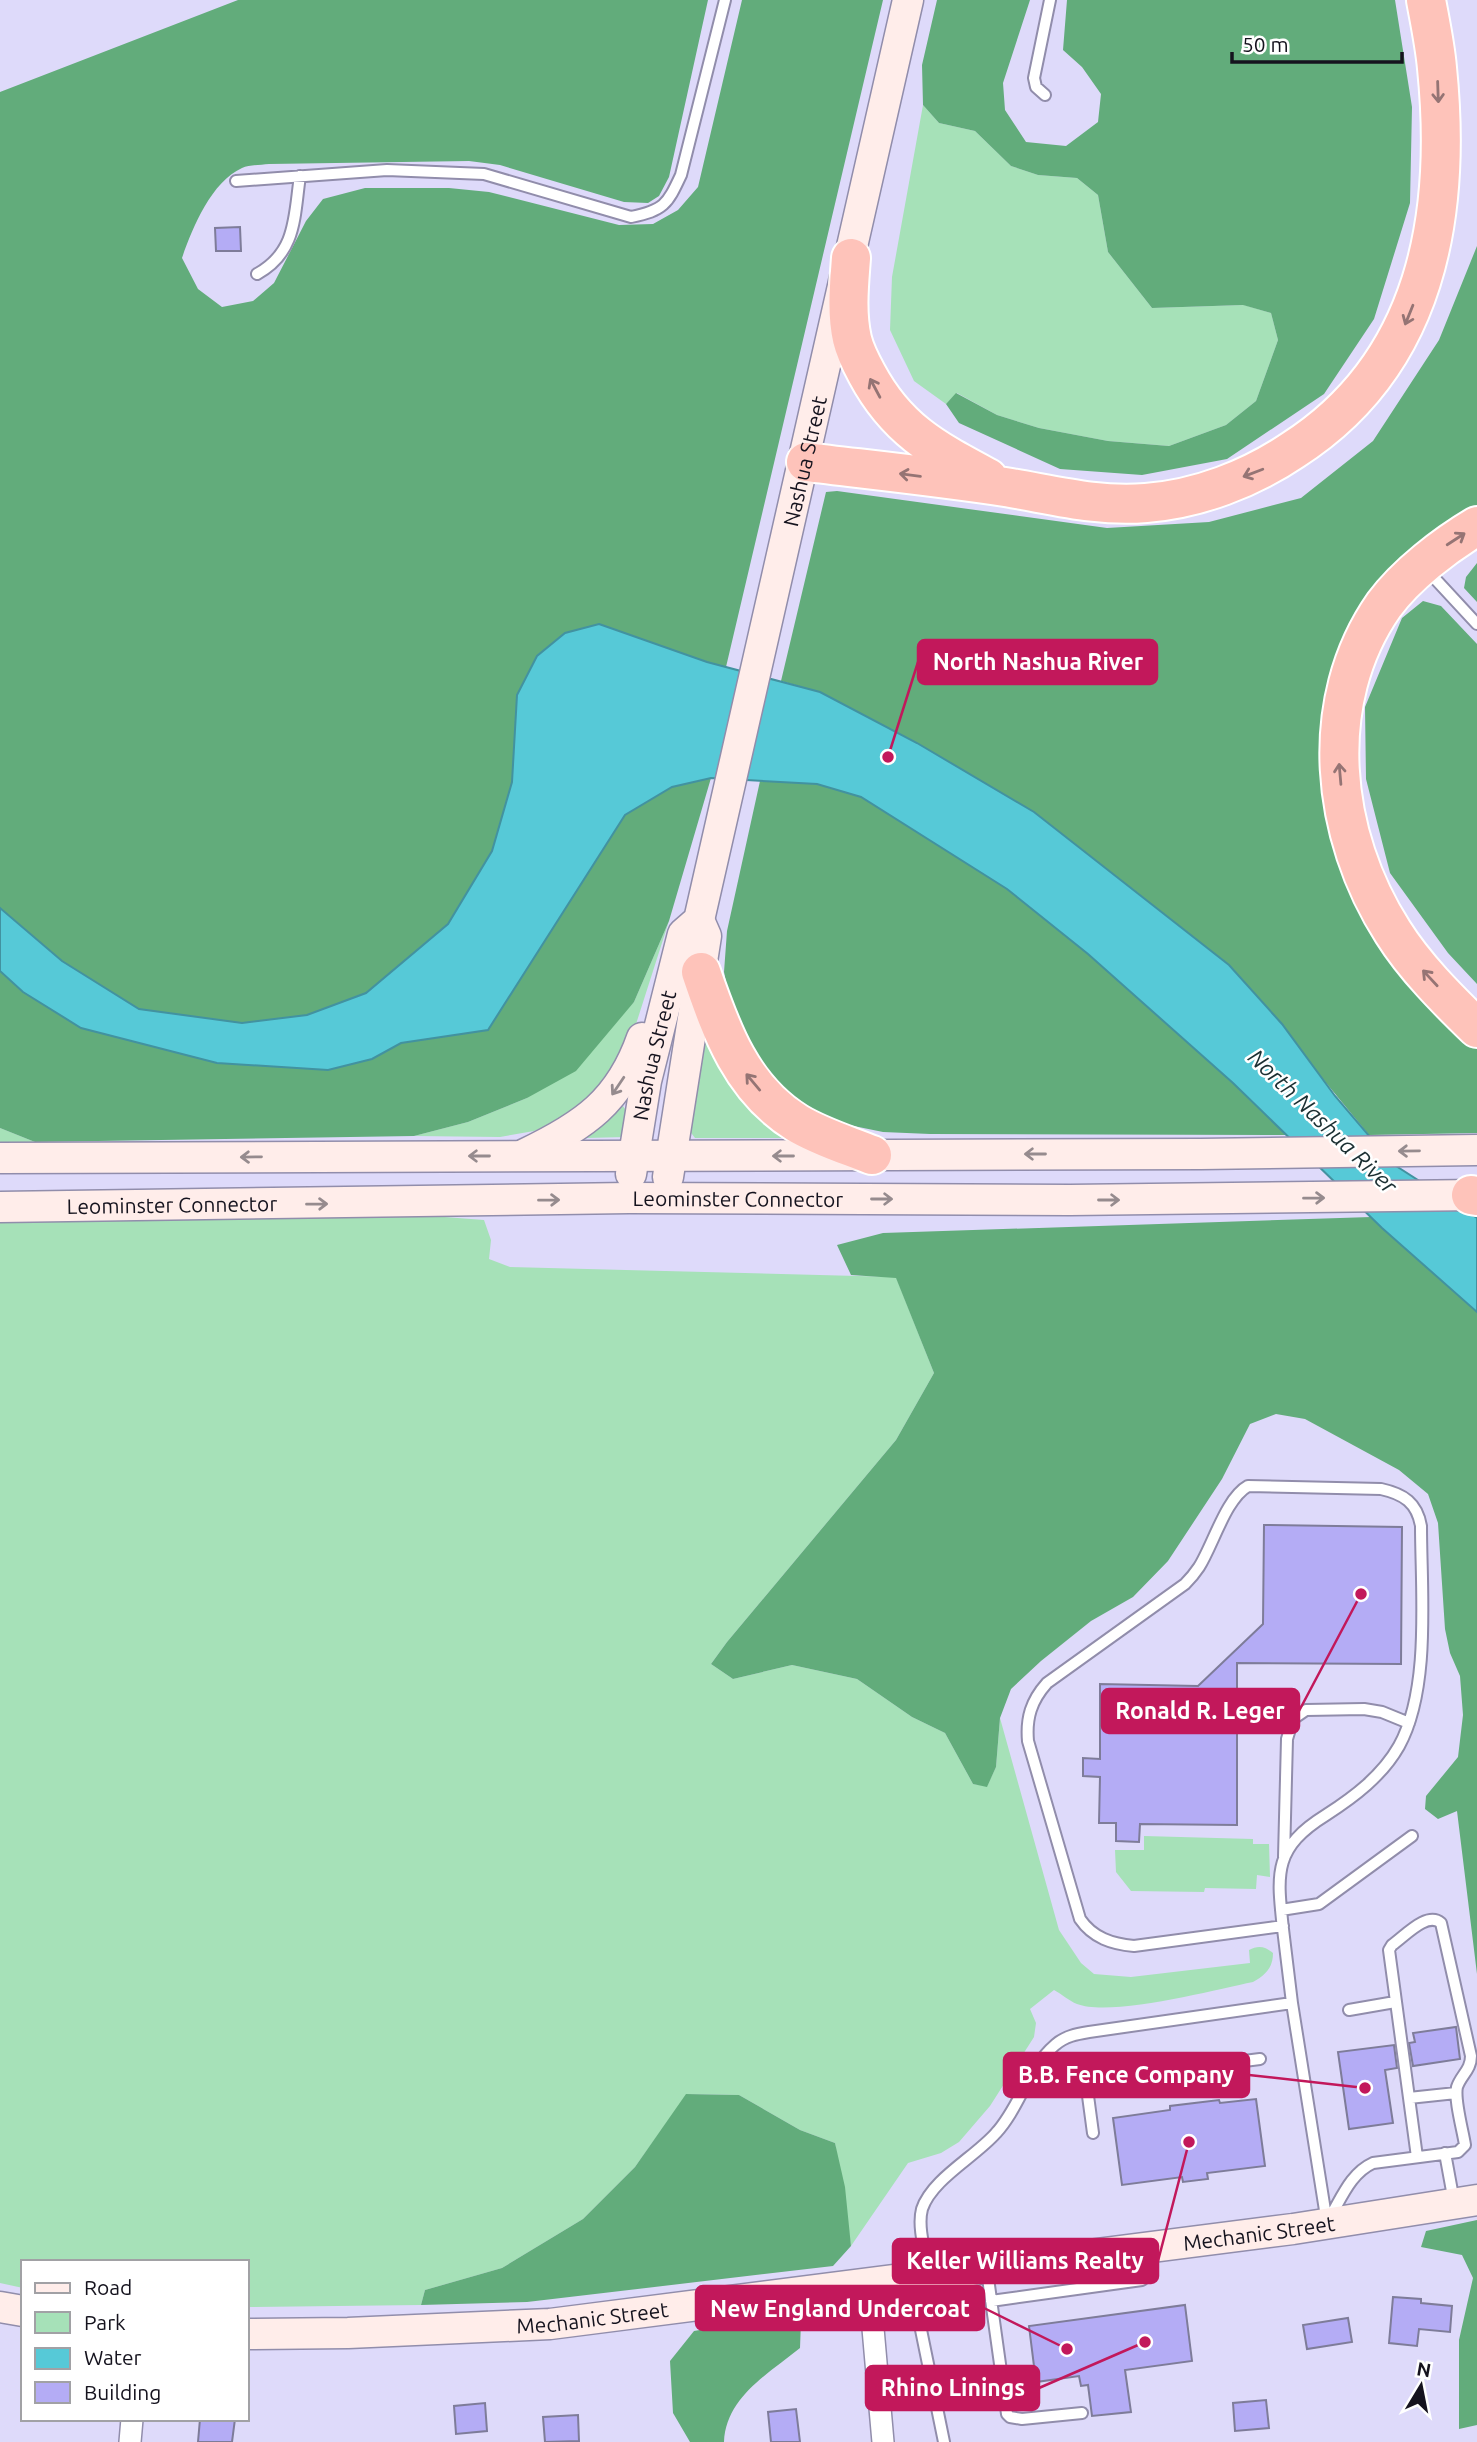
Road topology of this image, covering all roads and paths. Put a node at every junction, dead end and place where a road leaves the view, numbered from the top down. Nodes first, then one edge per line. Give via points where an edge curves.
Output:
1 (725, 0) edge
2 (908, 0) edge
3 (1049, 0) edge
4 (1426, 0) edge
5 (1045, 95) dead end
6 (299, 176) junction
7 (236, 181) dead end
8 (851, 258) junction
9 (257, 274) dead end
10 (806, 462) junction
11 (1005, 487) junction
12 (1477, 526) edge
13 (1423, 566) junction
14 (1477, 624) edge
15 (691, 927) junction
16 (701, 972) junction
17 (1477, 1028) edge
18 (1477, 1150) edge
19 (872, 1155) junction
20 (521, 1156) junction
21 (634, 1156) junction
22 (670, 1156) junction
23 (0, 1158) edge
24 (1475, 1195) edge
25 (629, 1198) junction
26 (666, 1198) junction
27 (0, 1207) edge
28 (1409, 1723) junction
29 (1412, 1836) dead end
30 (1283, 1860) junction
31 (1281, 1910) junction
32 (1283, 1926) junction
33 (1395, 2002) junction
34 (1293, 2003) junction
35 (1349, 2010) dead end
36 (1260, 2059) dead end
37 (1036, 2069) junction
38 (1086, 2081) junction
39 (1457, 2093) junction
40 (1409, 2098) junction
41 (1093, 2133) dead end
42 (1445, 2153) junction
43 (1417, 2157) junction
44 (1465, 2201) edge
45 (1327, 2223) junction
46 (1145, 2248) junction
47 (987, 2268) junction
48 (920, 2276) junction
49 (869, 2283) junction
50 (991, 2301) junction
51 (0, 2307) edge
52 (21, 2311) edge
53 (248, 2334) edge
54 (1082, 2413) dead end
55 (132, 2421) edge
56 (130, 2442) edge
57 (883, 2442) edge
58 (944, 2442) edge

1 - 6 lane via 681,175 671,197 654,212 631,217 484,174 387,170
2 - 8 main road, Nashua Street
3 - 5 lane via 1034,78
4 -> 11 highway via 1437,67 1441,155 1437,210 1409,319 1375,377 1315,437 1264,469 1205,492 1144,503 1087,503
6 - 7 lane
6 - 9 lane via 285,251
8 - 10 main road, Nashua Street
11 -> 8 highway via 922,440 881,400 852,340 848,301
11 -> 10 highway
10 - 15 main road, Nashua Street via 716,845
13 -> 12 highway
13 - 14 lane
17 -> 13 highway via 1392,931 1363,873 1343,810 1338,748 1344,695 1378,615
15 - 16 main road, Nashua Street via 706,936
15 -> 20 main road via 664,964 635,1057 614,1094 585,1122
15 - 21 main road, Nashua Street via 646,1081
19 -> 16 highway via 799,1124 774,1107 733,1056
16 - 22 main road, Nashua Street
18 -> 19 main road, Leominster Connector
19 -> 22 main road, Leominster Connector
20 - 21 main road, Leominster Connector
20 -> 23 main road, Leominster Connector
21 - 22 main road, Leominster Connector
21 - 25 main road, Nashua Street
22 - 26 main road, Nashua Street
26 -> 24 main road, Leominster Connector
25 - 26 main road, Leominster Connector
27 -> 25 main road, Leominster Connector
28 - 30 lane via 1398,1747 1373,1779 1303,1832
28 - 30 lane via 1364,1709 1306,1710 1293,1719 1287,1739
28 - 32 lane via 1422,1647 1421,1526 1412,1503 1381,1489 1248,1486 1233,1501 1200,1566 1185,1584 1039,1692 1030,1712 1028,1741 1080,1919 1093,1934 1134,1946
29 - 31 lane via 1319,1904
30 - 31 lane via 1278,1886
31 - 32 lane
32 - 34 lane
33 - 35 lane
33 - 39 lane via 1389,1950 1428,1919 1437,1919 1471,2056
33 - 40 lane
34 - 37 lane via 1072,2035 1057,2042
34 - 45 lane
36 - 38 lane
37 - 38 lane
37 - 48 lane via 995,2135 941,2182 925,2203 920,2221
38 - 41 lane
39 - 40 lane
39 - 42 lane via 1465,2145 1458,2152
40 - 43 lane
42 - 43 lane
42 - 44 lane
43 - 45 lane via 1364,2167
44 - 45 main road, Mechanic Street
45 - 46 main road, Mechanic Street
46 - 47 main road, Mechanic Street
46 - 50 lane via 1149,2274 1145,2279
47 - 48 main road, Mechanic Street
47 - 50 lane
48 - 49 main road, Mechanic Street
48 - 58 lane
49 - 53 main road, Mechanic Street via 550,2325
49 - 57 street
50 - 54 lane via 1007,2414 1022,2419
51 - 52 main road
55 - 56 street

